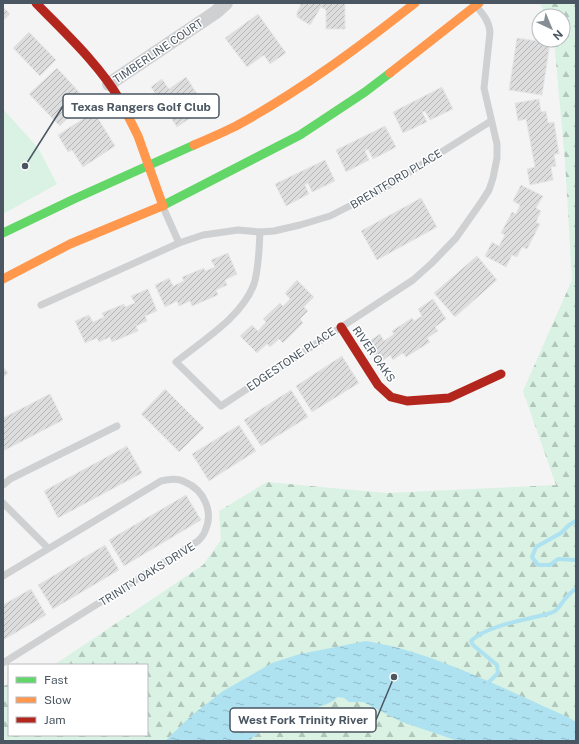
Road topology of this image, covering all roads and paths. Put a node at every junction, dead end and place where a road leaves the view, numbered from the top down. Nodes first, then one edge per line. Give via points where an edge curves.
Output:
1 (36, 3) edge
2 (226, 3) edge
3 (414, 3) edge
4 (477, 4) edge
5 (110, 84) junction
6 (491, 121) junction
7 (149, 166) junction
8 (163, 206) junction
9 (260, 232) junction
10 (3, 233) edge
11 (179, 243) junction
12 (3, 279) edge
13 (41, 305) dead end
14 (341, 327) junction
15 (501, 374) dead end
16 (117, 426) dead end
17 (3, 485) edge
18 (3, 504) edge
19 (48, 548) junction
20 (3, 576) edge
21 (3, 663) edge

1 - 5 main road
2 - 5 street, TIMBERLINE COURT
3 - 7 main road via 308,81 242,122
4 - 6 lane, EDGESTONE PLACE via 487,20 490,32 484,88
4 - 8 main road via 365,92 300,135
5 - 7 main road via 127,113
6 - 9 lane, BRENTFORD PLACE via 381,190 345,209 285,229
6 - 14 lane, EDGESTONE PLACE via 497,158 493,178 489,190 456,238 424,271
7 - 8 main road
7 - 10 main road
8 - 11 lane
8 - 12 main road via 89,235
9 - 11 lane, BRENTFORD PLACE via 220,232
9 - 14 lane, EDGESTONE PLACE via 254,282 244,301 227,321 176,362 221,406
11 - 13 lane, BRENTFORD PLACE
14 - 15 main road, RIVER OAKS via 378,385 391,397 407,401 449,398
16 - 17 lane via 10,479
18 - 19 lane
19 - 20 lane, TRINITY OAKS DRIVE
19 - 21 lane, TRINITY OAKS DRIVE via 161,481 185,481 203,496 208,508 205,531 198,541

